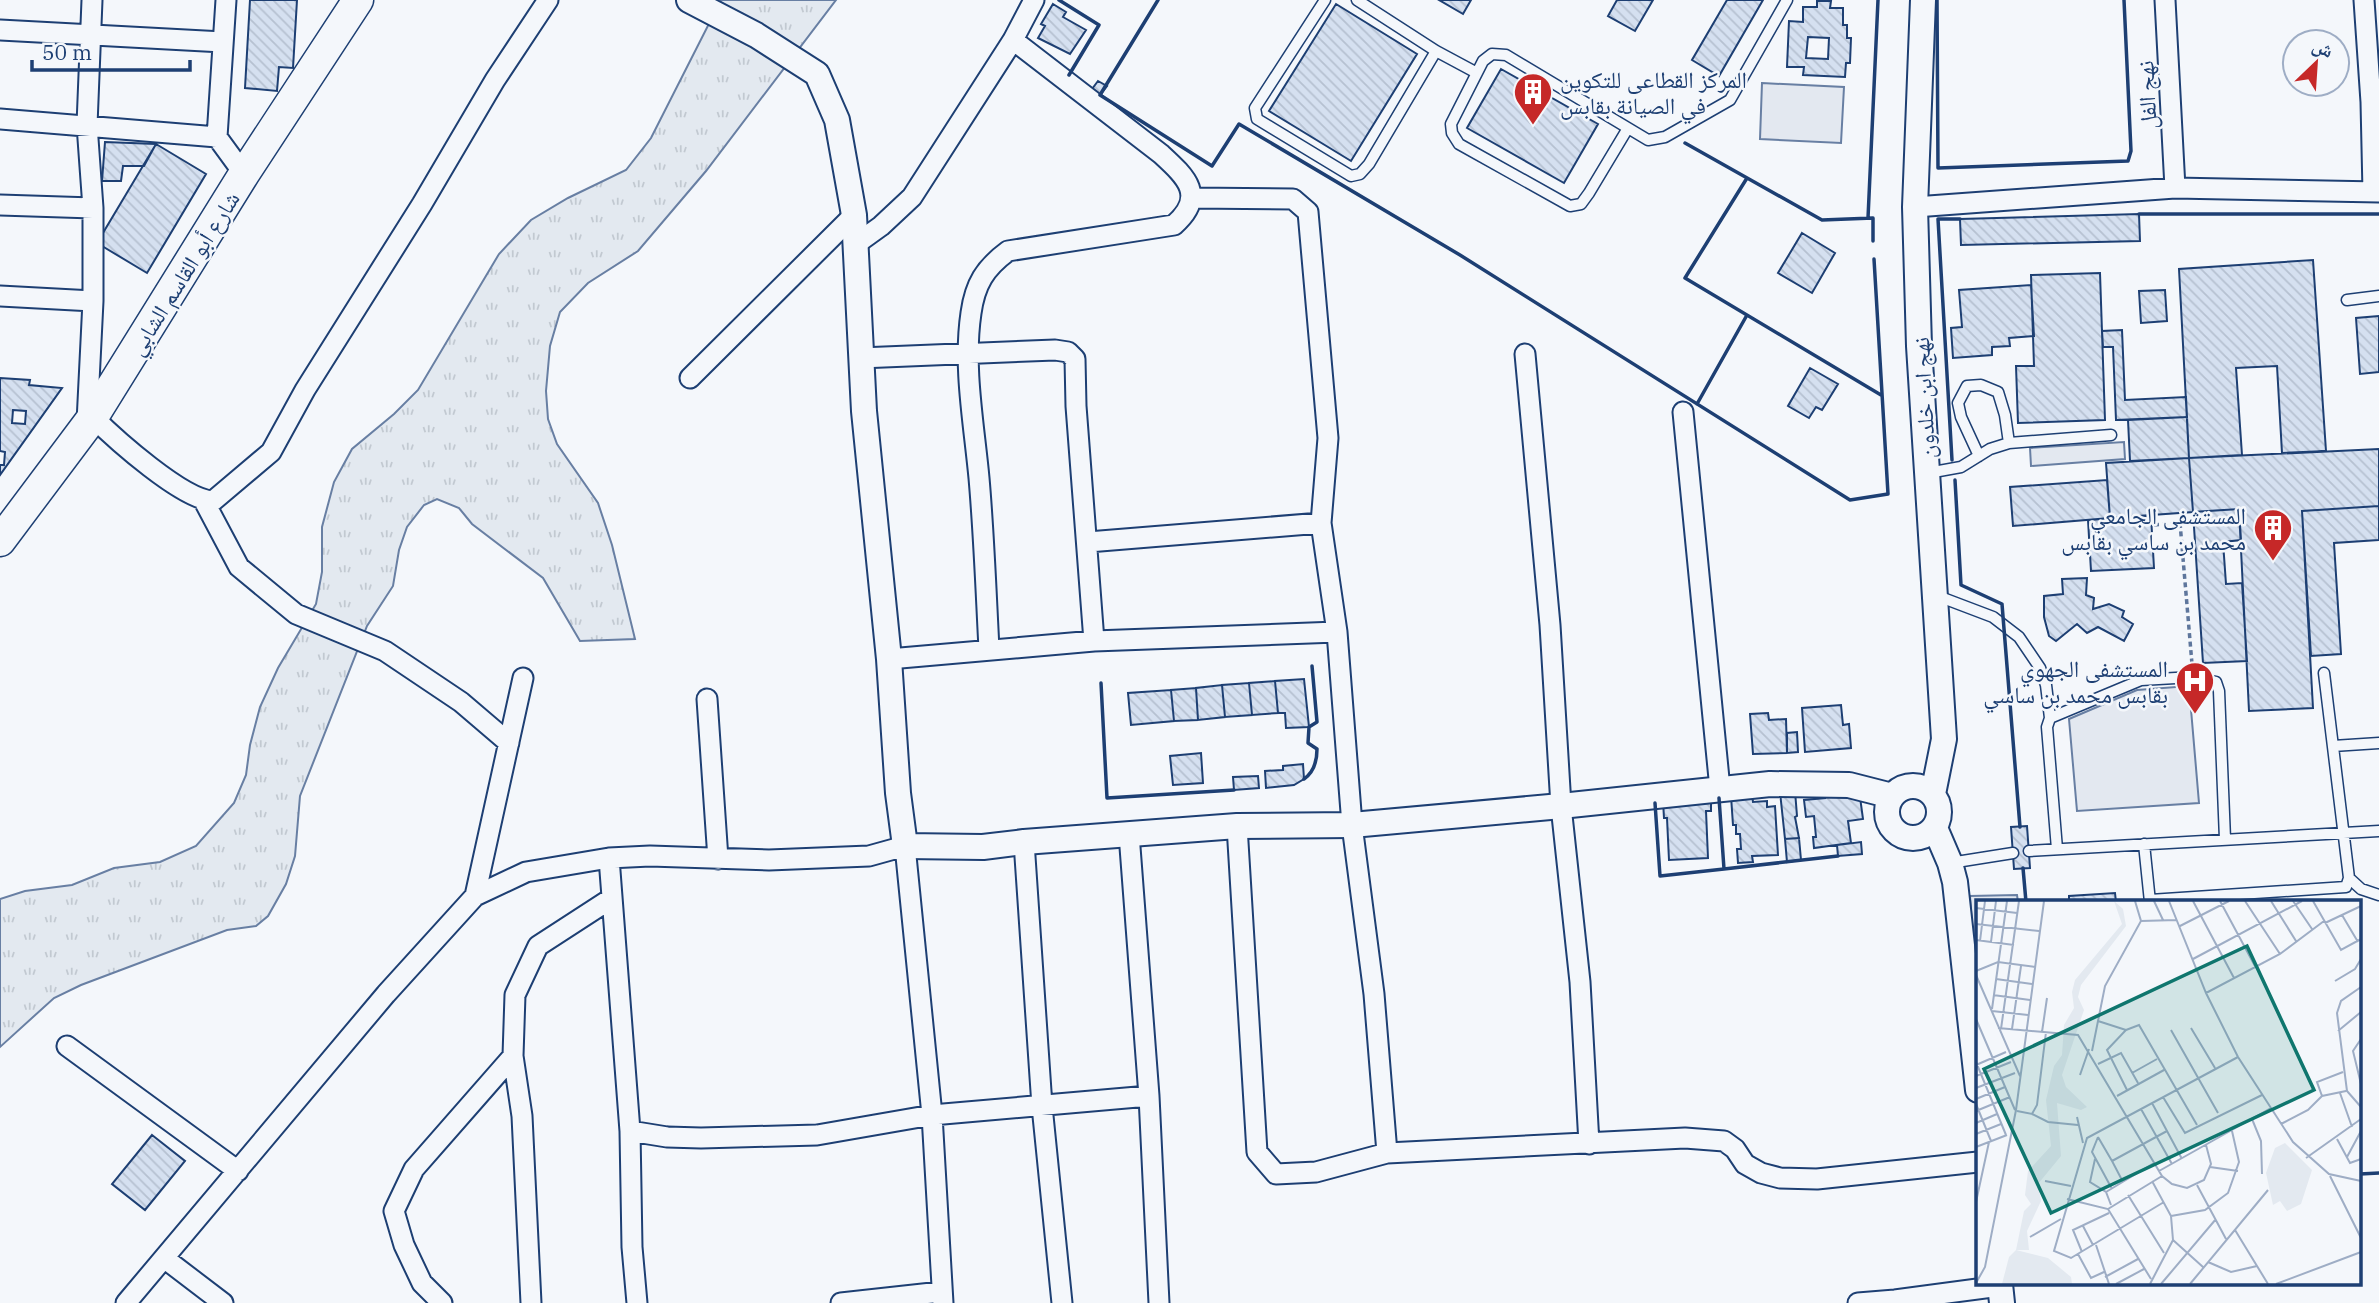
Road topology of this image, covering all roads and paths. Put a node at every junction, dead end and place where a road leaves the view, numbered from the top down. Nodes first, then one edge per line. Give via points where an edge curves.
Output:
1 (92, 0) edge
2 (226, 0) edge
3 (358, 0) edge
4 (548, 0) edge
5 (689, 0) edge
6 (1034, 0) edge
7 (1325, 0) edge
8 (1357, 0) edge
9 (1787, 0) edge
10 (1923, 0) edge
11 (2165, 0) edge
12 (2364, 0) edge
13 (0, 30) edge
14 (90, 35) junction
15 (1013, 40) junction
16 (223, 42) junction
17 (1437, 51) junction
18 (1477, 73) junction
19 (0, 119) edge
20 (87, 125) junction
21 (1628, 128) junction
22 (217, 136) junction
23 (244, 174) junction
24 (2175, 188) junction
25 (2376, 192) edge
26 (1191, 198) junction
27 (0, 205) edge
28 (1915, 207) junction
29 (93, 208) junction
30 (854, 215) junction
31 (856, 244) junction
32 (0, 296) edge
33 (2379, 296) edge
34 (93, 300) junction
35 (2347, 300) dead end
36 (968, 353) junction
37 (1525, 354) dead end
38 (860, 358) junction
39 (690, 378) dead end
40 (1683, 412) dead end
41 (90, 420) junction
42 (2111, 435) dead end
43 (2009, 443) junction
44 (1979, 456) junction
45 (1927, 474) junction
46 (204, 501) junction
47 (2192, 522) dead end
48 (1321, 523) junction
49 (2179, 523) junction
50 (2154, 525) dead end
51 (0, 541) edge
52 (1088, 542) junction
53 (1935, 595) junction
54 (1337, 632) junction
55 (1094, 641) junction
56 (989, 649) junction
57 (889, 659) junction
58 (2324, 673) dead end
59 (2193, 677) junction
60 (523, 678) dead end
61 (707, 699) dead end
62 (2050, 719) junction
63 (509, 743) junction
64 (2379, 743) edge
65 (2333, 746) junction
66 (1720, 789) junction
67 (1933, 794) junction
68 (1892, 796) junction
69 (1560, 806) junction
70 (1352, 825) junction
71 (1237, 826) junction
72 (1935, 828) junction
73 (2379, 831) edge
74 (2344, 832) junction
75 (1129, 834) junction
76 (2225, 839) junction
77 (1024, 842) junction
78 (2144, 844) junction
79 (905, 846) junction
80 (2057, 849) junction
81 (2029, 851) dead end
82 (2013, 853) dead end
83 (609, 858) junction
84 (718, 859) junction
85 (1950, 863) junction
86 (2349, 878) junction
87 (475, 895) junction
88 (2379, 895) edge
89 (612, 898) junction
90 (2150, 900) edge
91 (2164, 900) edge
92 (67, 1046) dead end
93 (513, 1056) junction
94 (1976, 1072) edge
95 (1149, 1096) junction
96 (1042, 1106) junction
97 (932, 1115) junction
98 (630, 1131) junction
99 (1589, 1144) junction
100 (1387, 1153) junction
101 (1976, 1162) edge
102 (238, 1171) junction
103 (164, 1258) junction
104 (2001, 1291) edge
105 (942, 1297) edge
106 (126, 1303) edge
107 (223, 1303) edge
108 (442, 1303) edge
109 (531, 1303) edge
110 (637, 1303) edge
111 (841, 1303) edge
112 (1062, 1303) edge
113 (1159, 1303) edge
114 (1858, 1303) edge

1 - 14 street
2 - 16 street
3 - 23 main road, شارع أبو القاسم الشابي
4 - 46 street via 271,452 213,501
5 - 30 street via 817,74 837,120
6 - 15 street
7 - 17 lane via 1255,108 1257,119 1351,176 1369,164
8 - 17 lane
9 - 21 lane via 1730,100 1665,137 1648,140
10 - 28 street, نهج ابن خلدون
11 - 24 street, نهج الفل
12 - 25 street
13 - 14 street
14 - 16 street
14 - 20 street
15 - 26 street via 1161,154 1191,186
15 - 31 street via 912,197
16 - 22 street
17 - 18 lane
18 - 21 lane via 1492,54 1506,55
18 - 21 lane via 1451,124 1459,144 1570,206 1581,204
19 - 20 street
20 - 22 street
20 - 29 street
22 - 23 street
23 - 41 main road, شارع أبو القاسم الشابي
24 - 25 street
24 - 28 street
26 - 36 street via 1186,215 1174,225 1008,251 991,263 979,282
26 - 48 street via 1293,199 1308,212 1328,438
27 - 29 street
28 - 45 street, نهج ابن خلدون
29 - 34 street
30 - 31 street
30 - 39 street
31 - 38 street
32 - 34 street
33 - 35 lane
34 - 41 street
36 - 38 street
36 - 52 street via 1055,350 1068,352 1075,359
36 - 56 street
37 - 69 street via 1550,625
38 - 57 street
40 - 66 street
41 - 46 street
41 - 51 main road, شارع أبو القاسم الشابي
42 - 43 lane
43 - 44 lane
43 - 44 lane via 1998,392 1981,385 1967,386 1958,403
44 - 45 lane via 1961,467
45 - 53 street, نهج ابن خلدون
46 - 63 street via 239,567 296,614 385,651 461,702
47 - 49 path
48 - 52 street
48 - 54 street
49 - 50 path
49 - 59 path
52 - 55 street
53 - 62 lane via 1993,617 2019,637 2040,668
53 - 67 street, نهج ابن خلدون via 1944,739
54 - 55 street
54 - 70 street
55 - 56 street
56 - 57 street
57 - 79 street
58 - 65 lane
59 - 62 lane via 2141,680
59 - 76 lane via 2216,682 2218,691
60 - 63 street
61 - 84 street
62 - 80 lane
63 - 87 street
64 - 65 lane
65 - 74 lane
66 - 68 street via 1816,783 1849,785
66 - 69 street
67 - 68 street via 1917,786
67 - 72 street via 1940,811
68 - 72 street via 1887,816 1897,833 1917,838
69 - 70 street
69 - 99 street via 1580,982
70 - 71 street
70 - 100 street via 1374,995
71 - 75 street
71 - 100 street via 1257,1152 1276,1174 1316,1172
72 - 85 street
73 - 74 lane
74 - 76 lane
74 - 86 lane
75 - 77 street
75 - 95 street
76 - 78 lane
77 - 79 street via 983,847
77 - 96 street
78 - 80 lane
78 - 90 lane
79 - 84 street via 869,856
79 - 97 street
80 - 81 lane
82 - 85 lane
83 - 84 street
83 - 87 street via 526,872
83 - 89 street
85 - 94 street
86 - 88 lane via 2361,889
86 - 91 lane via 2346,887
87 - 102 street
89 - 93 street via 538,946 514,995
89 - 98 street
92 - 102 street
93 - 108 street via 414,1169 394,1211 422,1283
93 - 109 street via 522,1116
95 - 96 street
95 - 113 street
96 - 97 street
96 - 112 street
97 - 98 street via 817,1135 701,1138
97 - 105 street
98 - 110 street
99 - 100 street
99 - 101 street via 1685,1138 1724,1141 1745,1164 1780,1178 1817,1179
102 - 103 street
103 - 106 street
103 - 107 street
104 - 114 street
105 - 111 street

